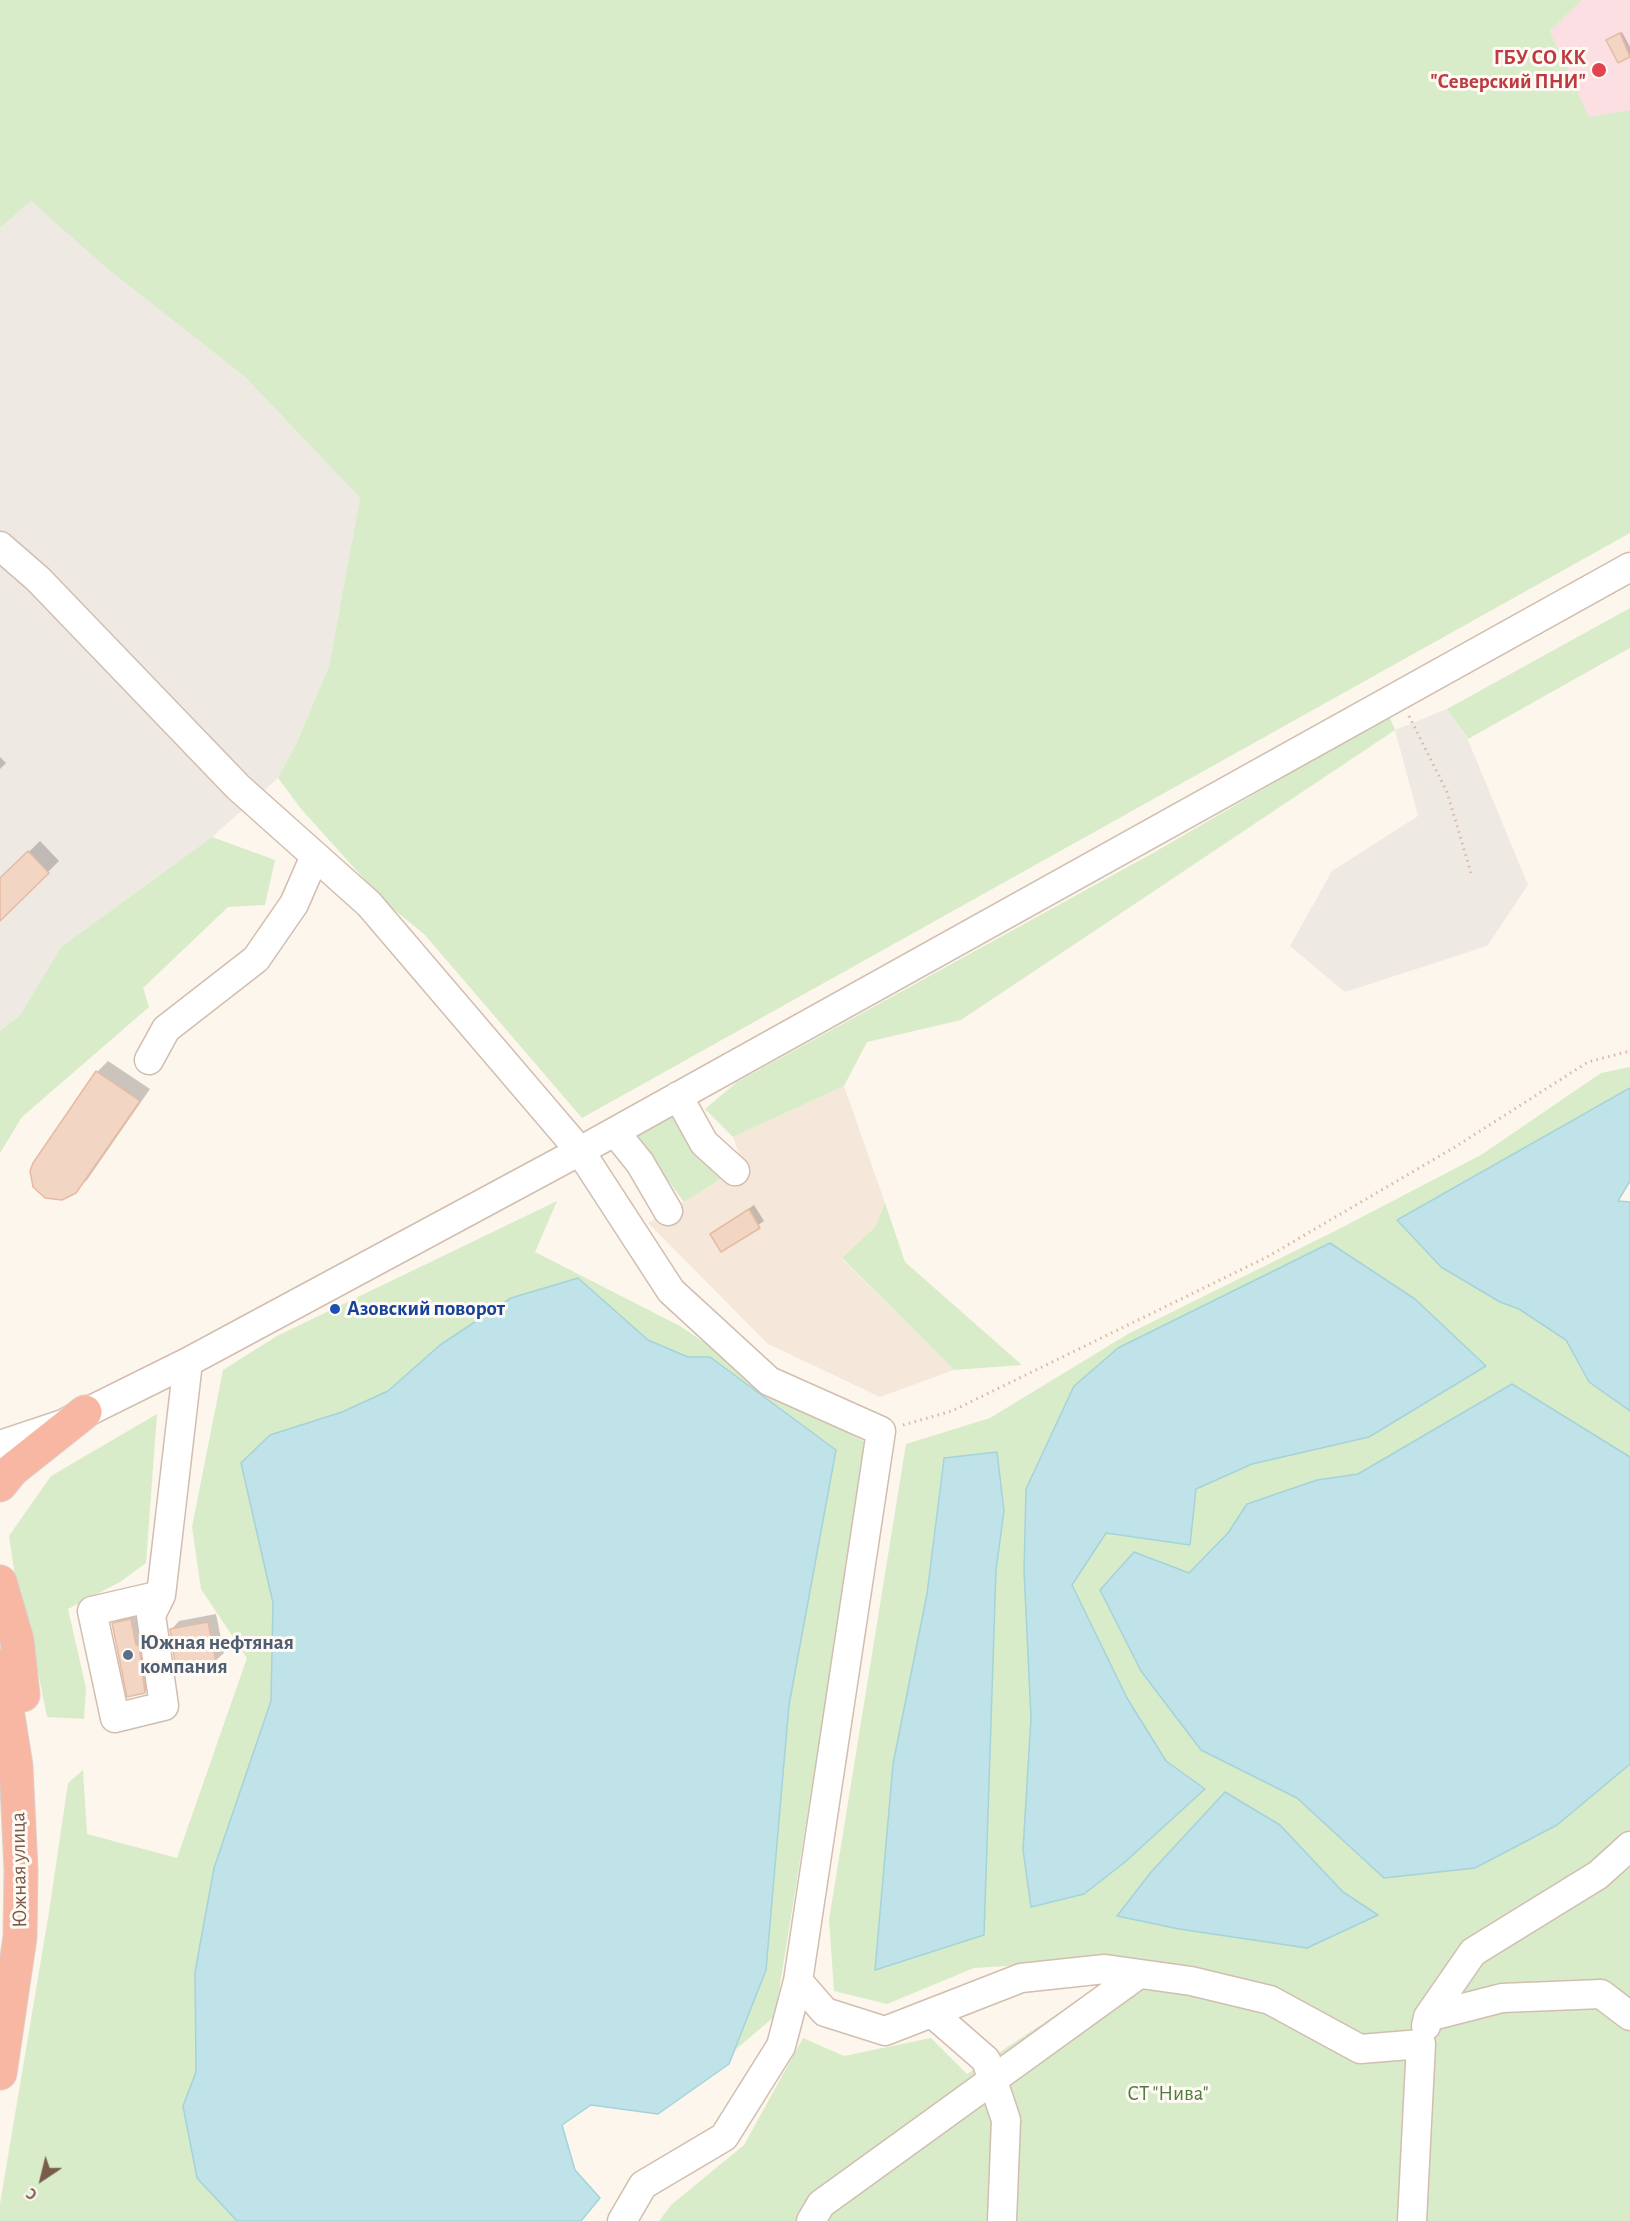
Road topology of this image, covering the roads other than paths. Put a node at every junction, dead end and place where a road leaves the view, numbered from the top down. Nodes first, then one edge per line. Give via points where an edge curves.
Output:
1 (0, 546) edge
2 (1630, 567) edge
3 (315, 856) junction
4 (149, 1060) dead end
5 (678, 1096) junction
6 (615, 1132) junction
7 (580, 1151) junction
8 (735, 1171) dead end
9 (668, 1211) dead end
10 (188, 1362) junction
11 (74, 1418) junction
12 (0, 1445) edge
13 (0, 1461) edge
14 (0, 1485) edge
15 (0, 1582) edge
16 (161, 1595) dead end
17 (0, 1666) edge
18 (0, 1785) edge
19 (1630, 1846) edge
20 (21, 1870) junction
21 (13, 1933) edge
22 (1139, 1974) junction
23 (798, 1981) junction
24 (932, 2013) junction
25 (1630, 2016) edge
26 (1428, 2017) junction
27 (1421, 2044) junction
28 (0, 2073) edge
29 (993, 2081) junction
30 (622, 2221) edge
31 (811, 2221) edge
32 (1002, 2221) edge
33 (1412, 2221) edge

1 - 3 street via 38,579 238,787
2 - 5 street
3 - 4 street via 294,904 256,959 166,1029
3 - 7 street via 369,904
5 - 6 street
5 - 8 street via 704,1143
6 - 7 street
6 - 9 street
7 - 10 street
7 - 23 street via 671,1291 769,1381 881,1431
10 - 11 street
10 - 16 street
11 - 12 street
11 - 13 street
11 - 14 highway via 12,1470
15 - 21 highway via 17,1640 33,1796
17 - 20 highway, Южная улица via 16,1766
18 - 20 street
19 - 26 street via 1598,1875 1473,1953
20 - 21 highway, Южная улица
21 - 28 highway, Южная улица
22 - 24 street via 1105,1969 1021,1978
22 - 27 street via 1270,2001 1360,2049
22 - 29 street
23 - 24 street via 825,2012 885,2031
23 - 30 street via 781,2046 724,2137 643,2185
24 - 29 street via 986,2060
25 - 26 street via 1601,1994 1502,1998
26 - 27 street
27 - 33 street
29 - 31 street via 821,2204
29 - 32 street via 1006,2120

